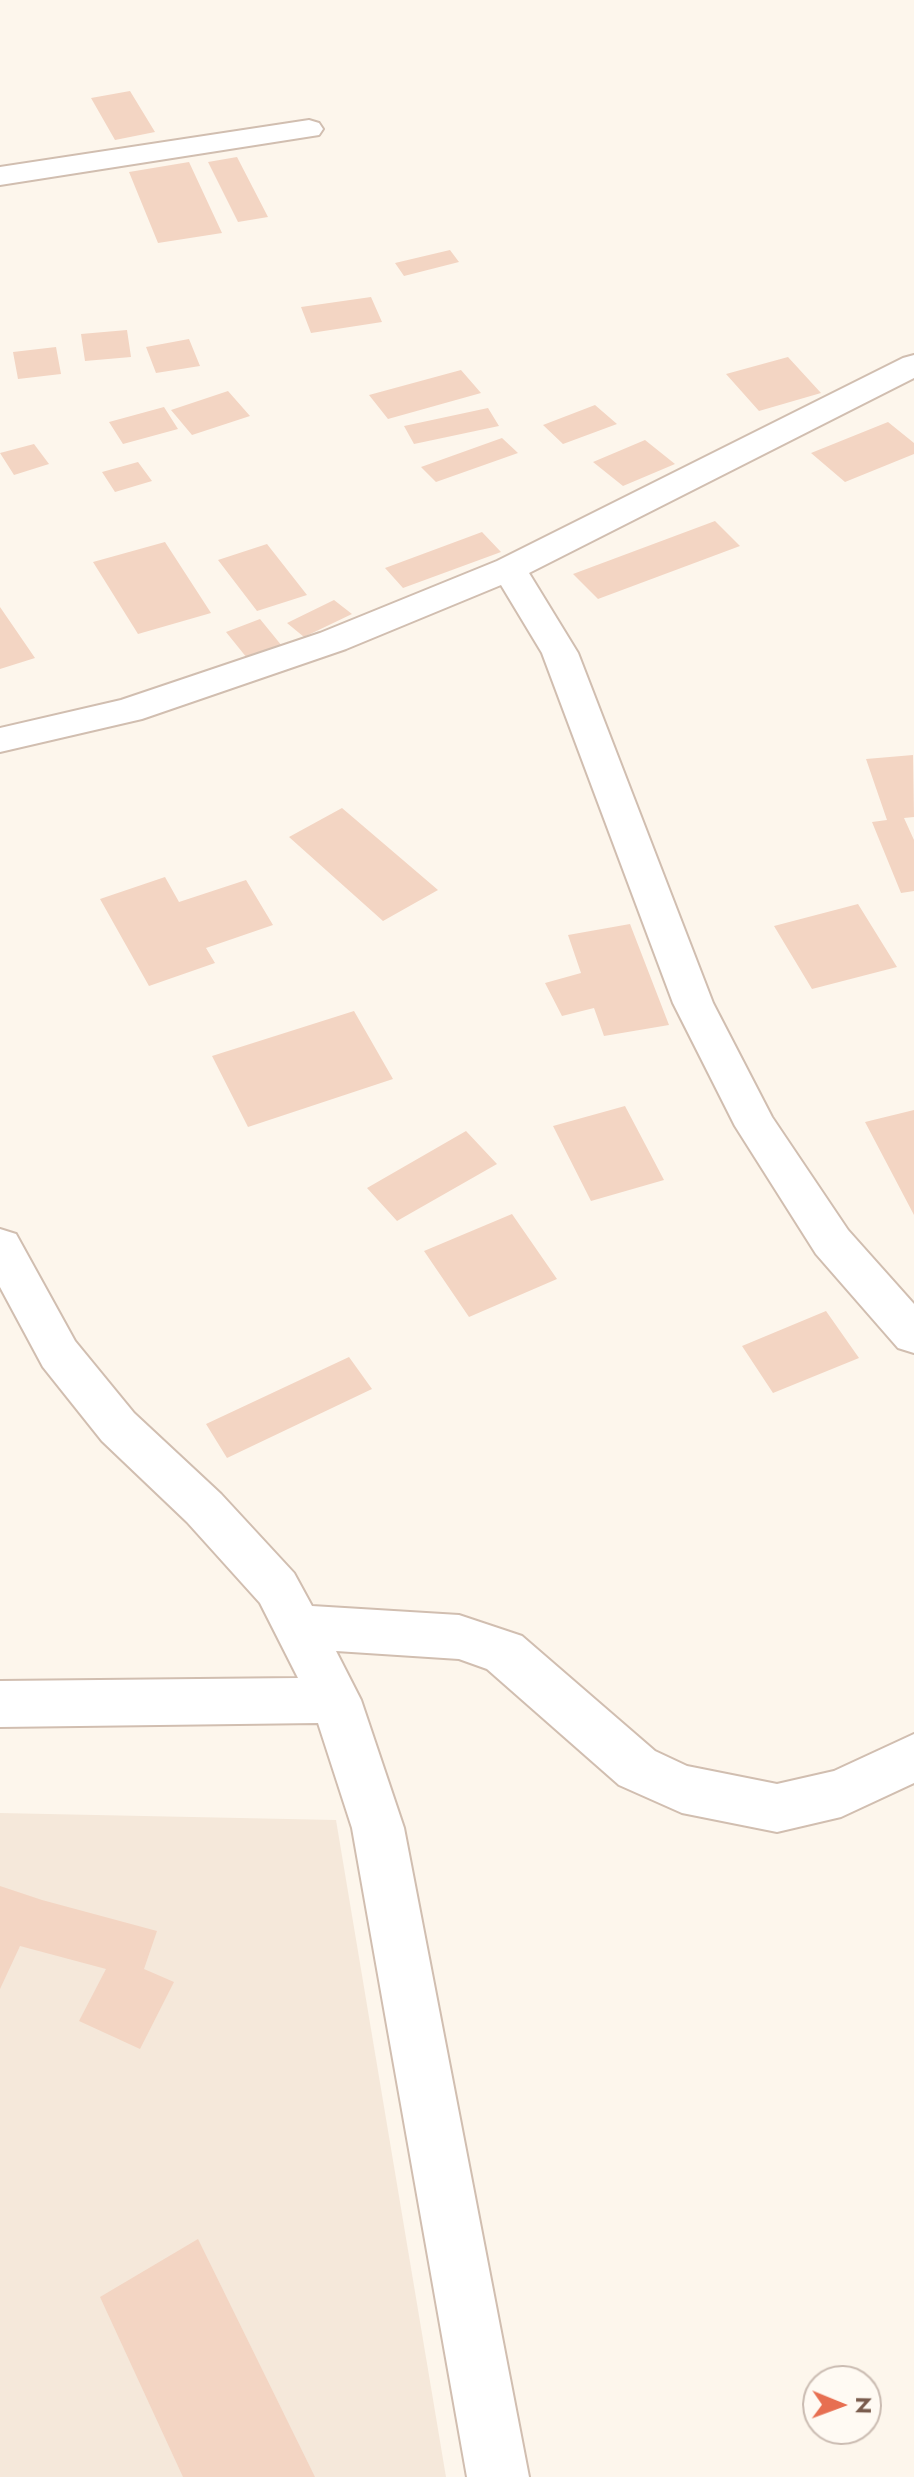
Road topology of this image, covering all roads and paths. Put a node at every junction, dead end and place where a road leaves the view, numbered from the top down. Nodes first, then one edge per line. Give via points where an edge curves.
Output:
1 (309, 129) dead end
2 (0, 176) edge
3 (914, 365) edge
4 (509, 569) junction
5 (0, 740) edge
6 (0, 1246) edge
7 (914, 1335) edge
8 (297, 1627) junction
9 (336, 1700) junction
10 (0, 1704) edge
11 (914, 1757) edge
12 (498, 2477) edge

1 - 2 street
3 - 4 street
4 - 5 street via 333,641 129,710
4 - 7 street via 560,653 693,1003 756,1126 832,1242
6 - 8 street via 59,1354 118,1427 204,1508 277,1588
8 - 9 street
8 - 11 street via 459,1637 504,1652 637,1768 682,1789 777,1808 841,1793
9 - 10 street
9 - 12 street via 378,1828

